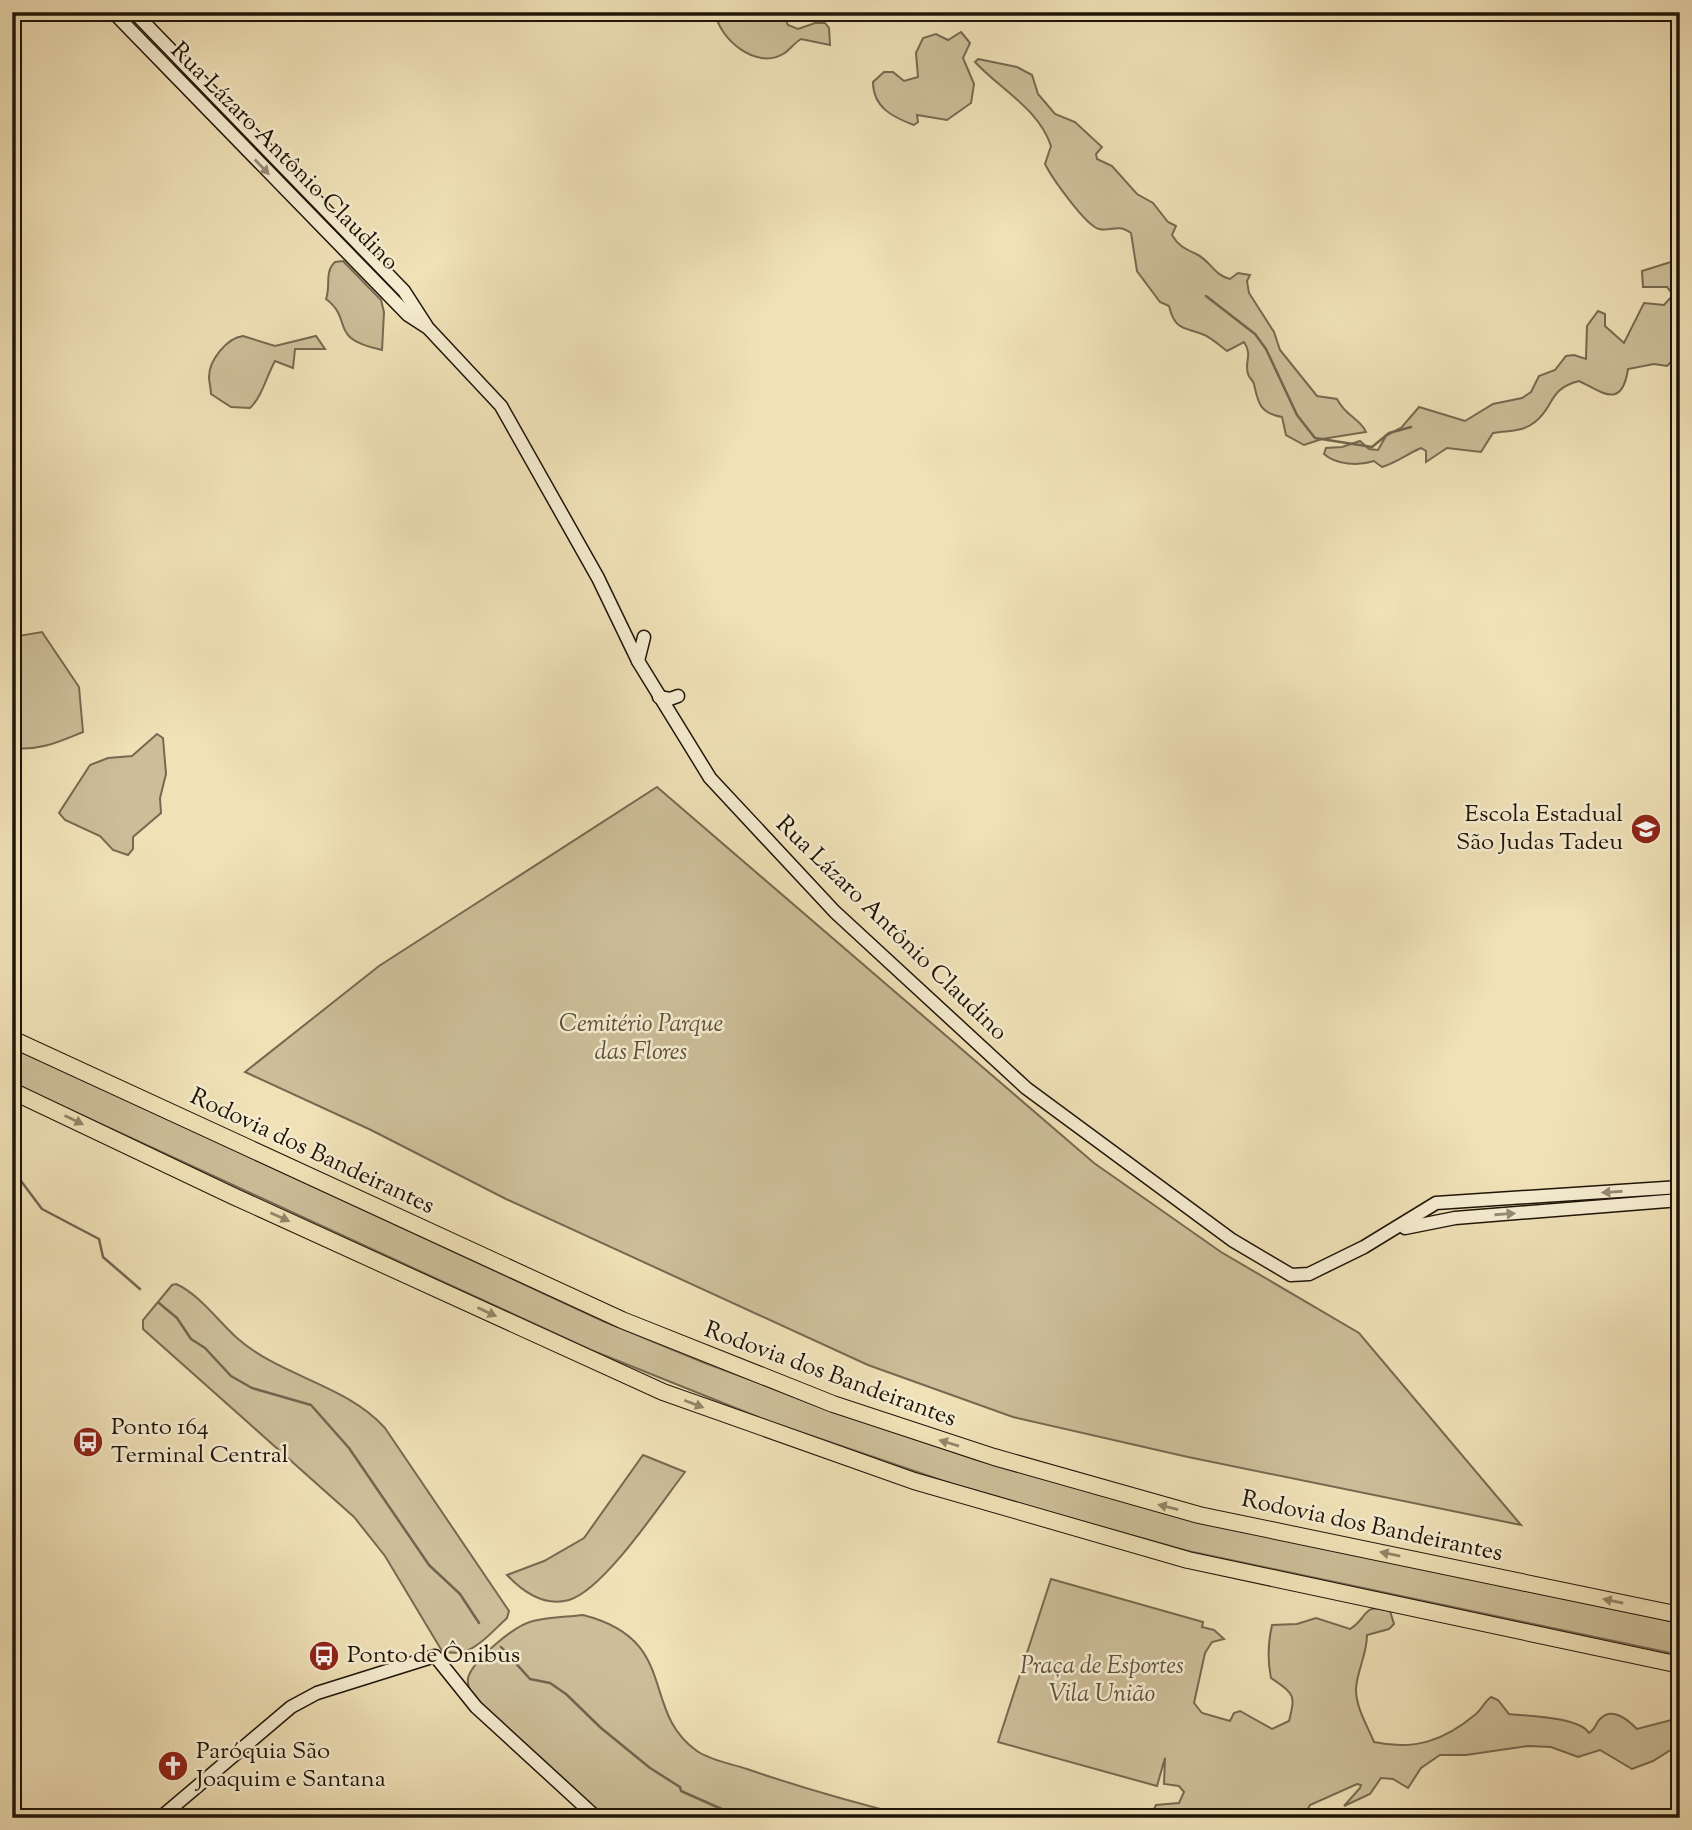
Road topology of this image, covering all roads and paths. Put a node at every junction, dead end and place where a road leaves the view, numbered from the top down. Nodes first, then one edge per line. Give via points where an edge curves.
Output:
1 (113, 12) edge
2 (134, 12) edge
3 (428, 328) junction
4 (644, 637) dead end
5 (638, 660) junction
6 (678, 696) dead end
7 (659, 697) junction
8 (12, 1039) edge
9 (12, 1091) edge
10 (1680, 1187) edge
11 (1680, 1200) edge
12 (1391, 1231) junction
13 (1680, 1615) edge
14 (1680, 1665) edge
15 (160, 1818) edge
16 (597, 1818) edge

1 -> 3 main road, Rua Lázaro Antônio Claudino via 408,315
2 - 3 main road, Rua Lázaro Antônio Claudino via 404,292
3 - 5 main road, Rua Lázaro Antônio Claudino via 505,413 598,578
4 - 5 main road
5 - 7 main road, Rua Lázaro Antônio Claudino
6 - 7 main road
7 - 12 main road, Rua Lázaro Antônio Claudino via 710,778 835,912 1026,1088 1135,1170 1248,1251 1291,1275 1328,1266
13 -> 8 highway, Rodovia dos Bandeirantes via 1199,1515 994,1457 846,1408 622,1320
9 -> 14 highway via 606,1367 764,1430 914,1481 1188,1560
10 -> 12 main road, Rua Lázaro Antônio Claudino via 1436,1203
12 -> 11 main road, Rua Lázaro Antônio Claudino via 1437,1221
15 - 16 main road via 291,1707 317,1693 435,1656 475,1707

